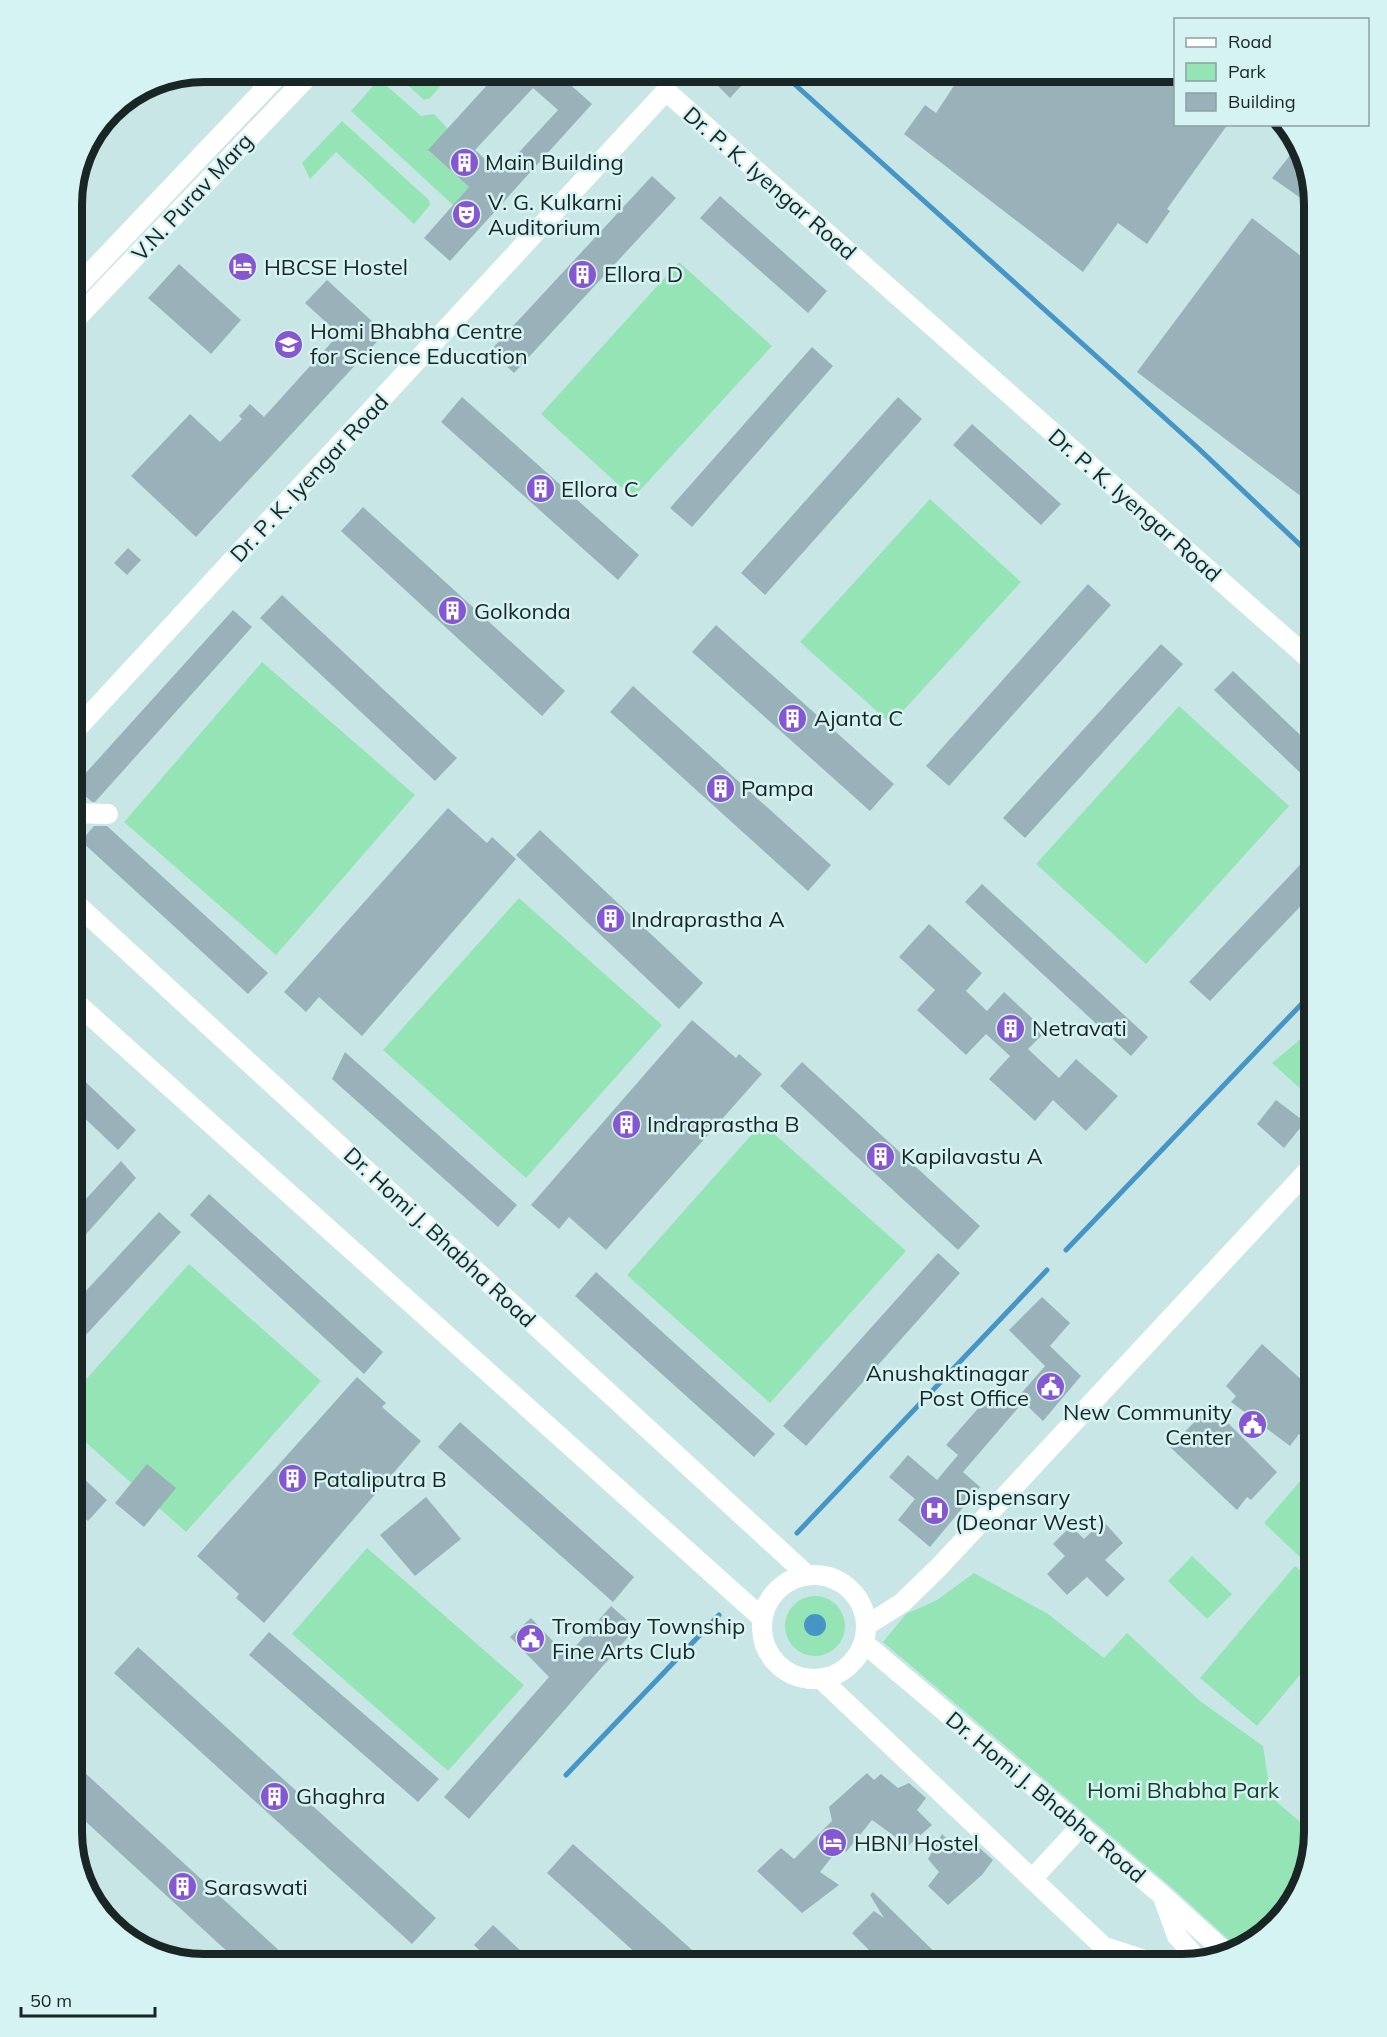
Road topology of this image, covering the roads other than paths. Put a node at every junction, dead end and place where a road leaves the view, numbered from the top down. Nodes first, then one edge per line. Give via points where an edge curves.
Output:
1 (271, 82) edge
2 (302, 82) edge
3 (83, 280) edge
4 (83, 312) edge
5 (1304, 654) edge
6 (83, 722) edge
7 (83, 813) edge
8 (108, 814) dead end
9 (83, 910) edge
10 (83, 1008) edge
11 (1304, 1174) edge
12 (807, 1575) junction
13 (762, 1618) junction
14 (865, 1634) junction
15 (821, 1679) junction
16 (1081, 1826) junction
17 (1032, 1879) junction
18 (1162, 1895) junction
19 (1102, 1946) junction
20 (1220, 1948) edge
21 (1192, 1953) edge
22 (1111, 1954) edge
23 (1126, 1954) edge

1 - 3 street, V.N. Purav Marg
2 - 4 street, V.N. Purav Marg
5 - 6 street, Dr. P. K. Iyengar Road via 666,91
7 - 8 street
9 - 12 street, Dr. Homi J. Bhabha Road
10 - 13 street
11 - 14 street via 939,1567
12 - 13 street via 780,1588
12 - 14 street via 824,1575 854,1592 862,1606
13 - 15 street via 766,1645 774,1660 787,1672
14 - 15 street via 855,1660 840,1672
14 - 16 street, Dr. Homi J. Bhabha Road
15 - 17 street
16 - 17 street
16 - 18 street, Dr. Homi J. Bhabha Road
17 - 19 street
18 - 20 street, Dr. Homi J. Bhabha Road
18 - 21 street via 1177,1936
19 - 22 street
19 - 23 street

